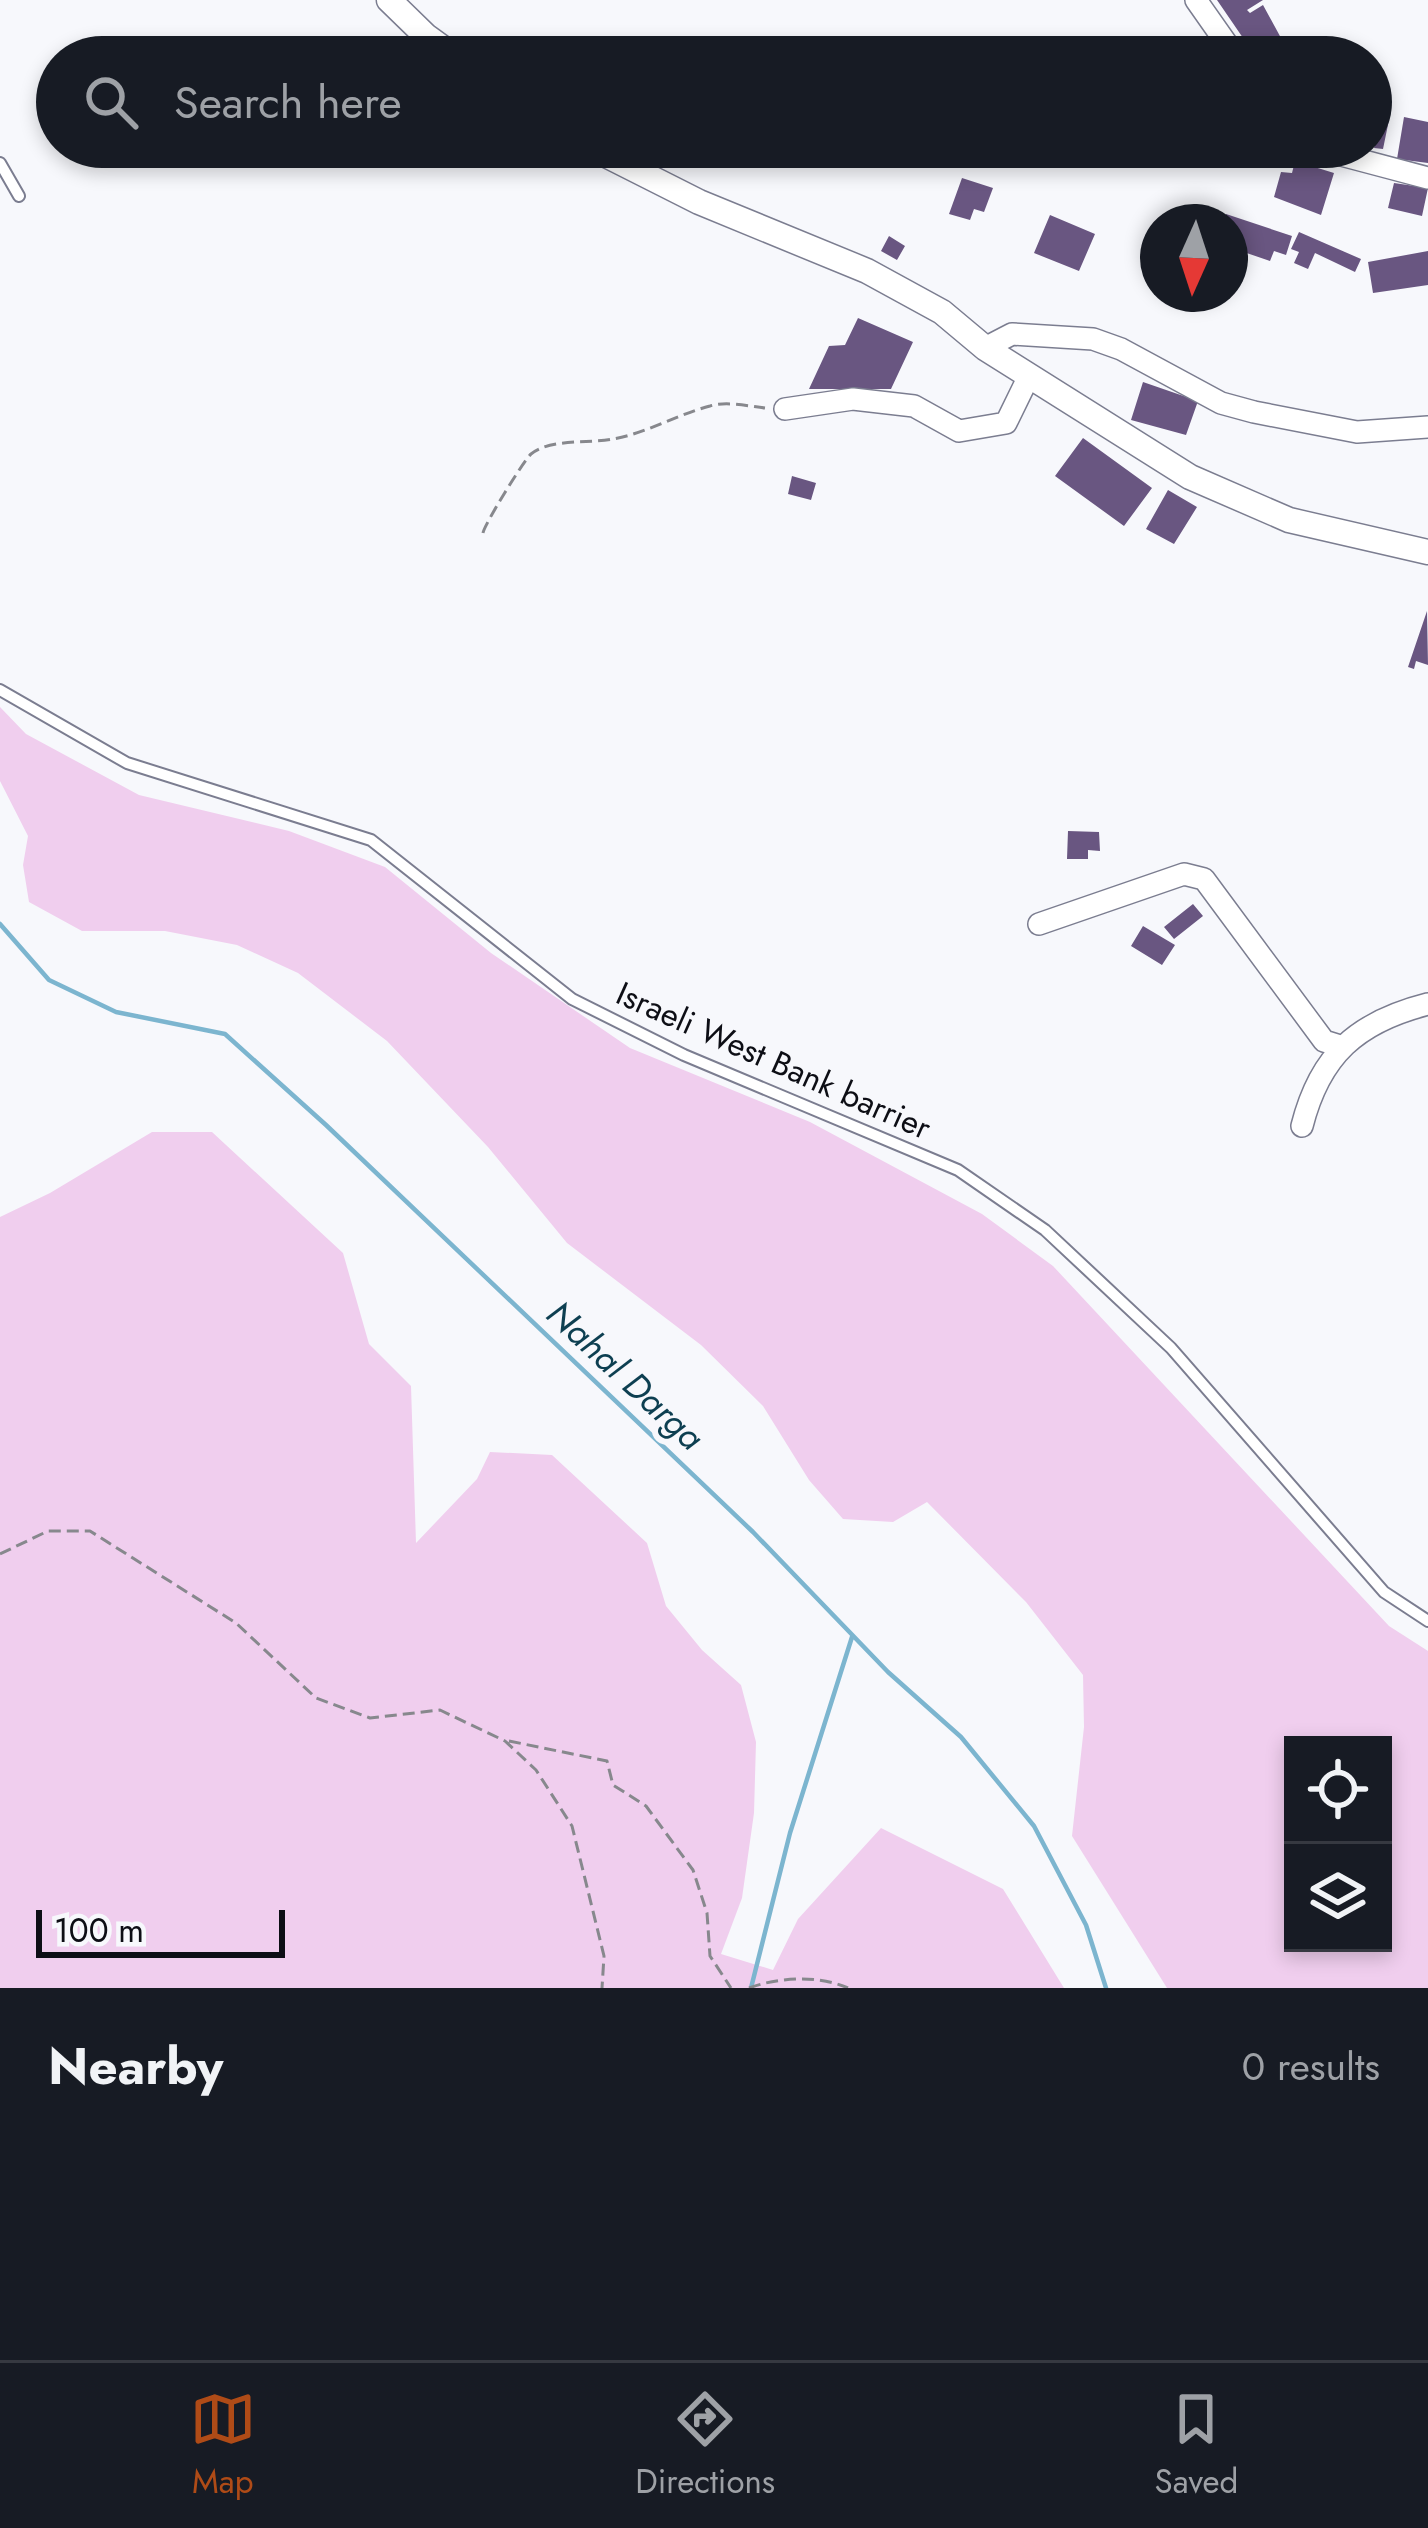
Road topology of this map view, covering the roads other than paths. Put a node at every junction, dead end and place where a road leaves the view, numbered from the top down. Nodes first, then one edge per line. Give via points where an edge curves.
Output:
1 (389, 0) edge
2 (1196, 0) edge
3 (426, 36) edge
4 (1221, 36) edge
5 (0, 164) edge
6 (632, 168) edge
7 (1390, 168) edge
8 (1428, 178) edge
9 (19, 196) dead end
10 (986, 348) junction
11 (1029, 376) junction
12 (785, 409) road end
13 (1428, 428) edge
14 (1428, 552) edge
15 (0, 691) edge
16 (1039, 924) dead end
17 (1428, 1004) edge
18 (1340, 1046) junction
19 (1302, 1126) dead end
20 (1428, 1621) edge

1 - 3 street
2 - 4 street
5 - 9 lane
6 - 10 street via 867,271 942,312
7 - 8 street
10 - 11 street
10 - 13 street via 1012,334 1093,339 1220,403 1357,432
11 - 12 street via 1006,423 958,431 914,406 853,399
11 - 14 street via 1190,477 1289,520
15 - 20 lane, Israeli West Bank barrier via 127,763 371,840 572,999 683,1055 958,1170 1045,1230 1171,1348 1384,1592
16 - 18 street via 1184,874 1204,879 1324,1041
17 - 18 street
18 - 19 street via 1311,1093

